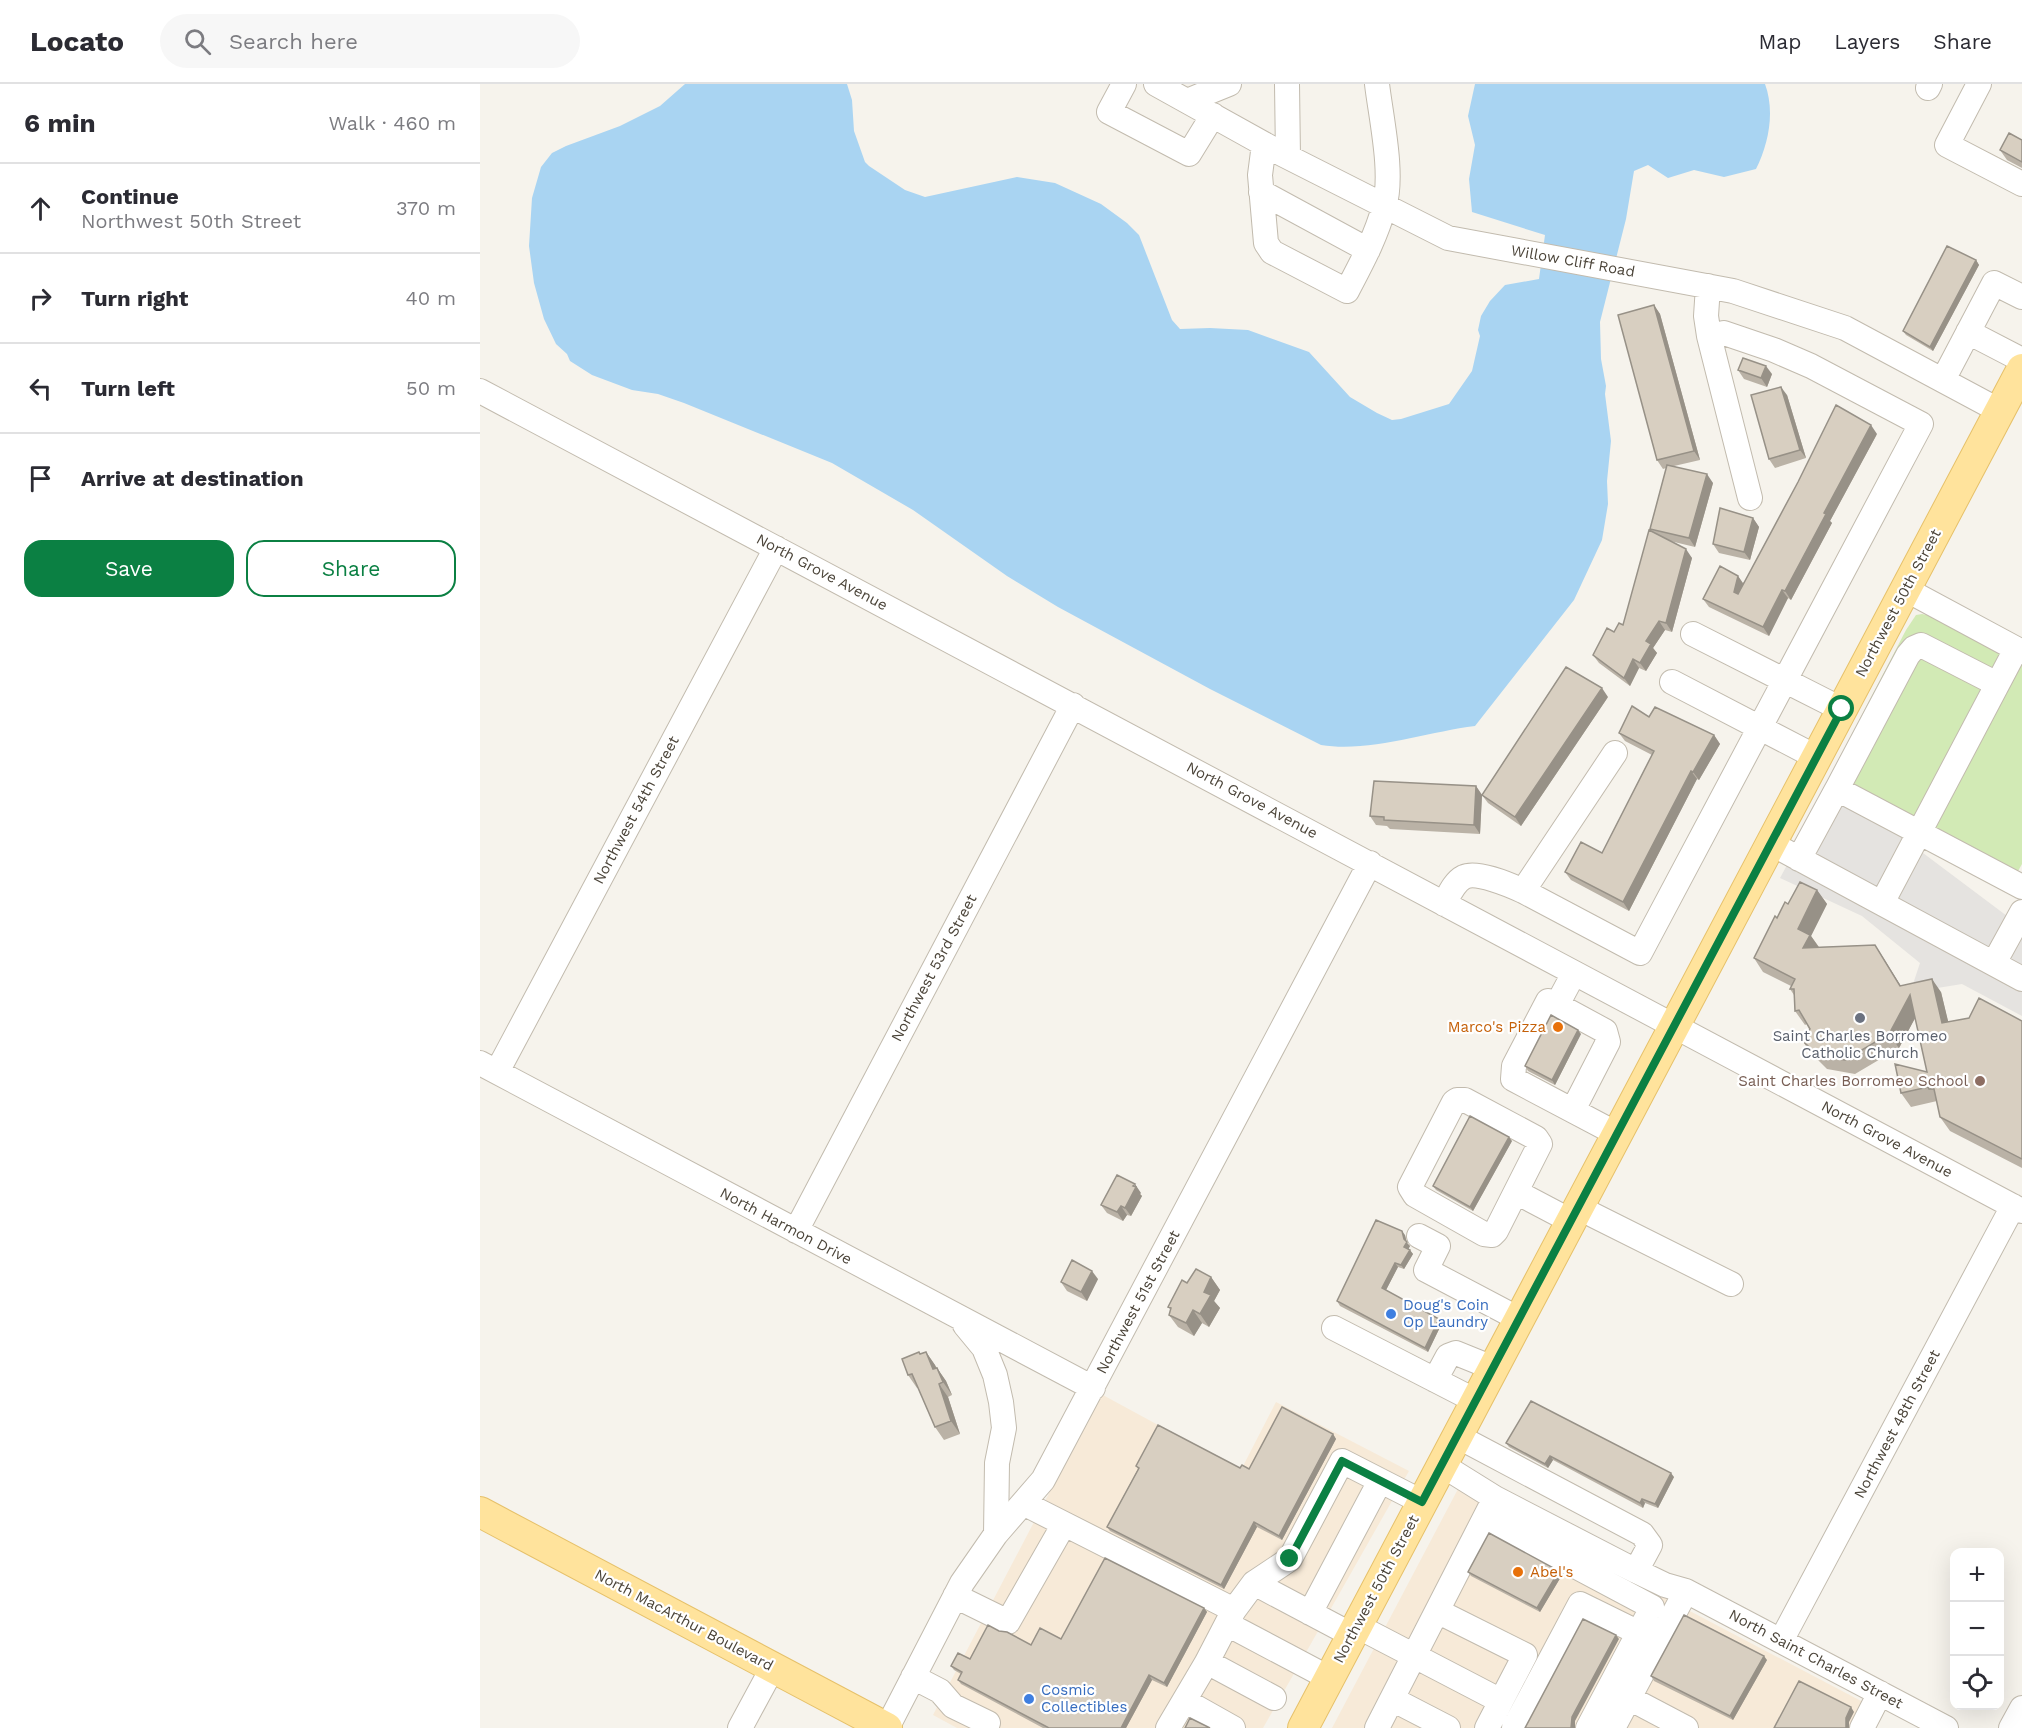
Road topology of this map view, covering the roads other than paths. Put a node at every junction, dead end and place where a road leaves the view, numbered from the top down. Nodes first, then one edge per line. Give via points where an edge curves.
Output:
1 (1124, 84) edge
2 (1156, 84) edge
3 (1229, 84) edge
4 (1287, 84) edge
5 (1377, 84) edge
6 (1979, 84) edge
7 (1187, 101) junction
8 (1213, 115) junction
9 (1264, 144) junction
10 (1288, 157) junction
11 (2022, 184) edge
12 (1261, 192) junction
13 (1385, 205) junction
14 (1368, 250) junction
15 (1708, 286) junction
16 (2022, 297) edge
17 (1968, 332) junction
18 (1709, 336) junction
19 (2022, 360) edge
20 (2022, 369) edge
21 (1943, 380) junction
22 (480, 392) edge
23 (2000, 411) junction
24 (1750, 498) dead end
25 (776, 548) junction
26 (1905, 589) junction
27 (1693, 634) dead end
28 (2019, 650) edge
29 (1785, 681) junction
30 (1672, 682) dead end
31 (1997, 684) junction
32 (1073, 705) junction
33 (1842, 709) junction
34 (1760, 728) junction
35 (1615, 753) dead end
36 (1816, 757) junction
37 (1836, 789) junction
38 (1919, 832) junction
39 (1769, 843) junction
40 (1799, 859) junction
41 (1370, 863) junction
42 (2022, 887) edge
43 (1523, 891) junction
44 (1882, 903) junction
45 (1444, 904) junction
46 (2022, 912) edge
47 (1994, 963) junction
48 (1574, 973) junction
49 (2022, 979) edge
50 (1557, 1005) junction
51 (1674, 1026) junction
52 (488, 1067) edge
53 (1573, 1110) junction
54 (1617, 1134) junction
55 (1516, 1192) junction
56 (2018, 1209) edge
57 (1575, 1214) junction
58 (796, 1232) junction
59 (1419, 1236) dead end
60 (1731, 1284) dead end
61 (959, 1317) junction
62 (1519, 1319) junction
63 (1334, 1328) dead end
64 (1493, 1368) junction
65 (1436, 1380) junction
66 (1093, 1388) junction
67 (1476, 1401) junction
68 (1457, 1436) junction
69 (1442, 1466) junction
70 (1380, 1481) junction
71 (1422, 1502) junction
72 (1023, 1503) junction
73 (1490, 1508) junction
74 (480, 1512) edge
75 (1064, 1524) junction
76 (996, 1534) junction
77 (1636, 1571) junction
78 (1254, 1583) junction
79 (1676, 1588) junction
80 (955, 1596) junction
81 (1652, 1607) junction
82 (1437, 1611) junction
83 (1310, 1613) junction
84 (1230, 1617) junction
85 (1354, 1631) junction
86 (1639, 1633) junction
87 (1781, 1641) junction
88 (1414, 1656) junction
89 (1207, 1662) junction
90 (773, 1667) junction
91 (913, 1677) junction
92 (1329, 1678) junction
93 (1880, 1693) junction
94 (1274, 1698) dead end
95 (1629, 1698) junction
96 (1392, 1700) junction
97 (1185, 1701) junction
98 (1501, 1701) junction
99 (2022, 1708) edge
100 (1647, 1719) edge
101 (990, 1726) edge
102 (740, 1728) edge
103 (887, 1728) edge
104 (1168, 1728) edge
105 (1233, 1728) edge
106 (1303, 1728) edge
107 (1377, 1728) edge
108 (1448, 1728) edge
109 (1487, 1728) edge
110 (1514, 1728) edge
111 (1588, 1728) edge
112 (1613, 1728) edge
113 (1686, 1728) edge
114 (1862, 1728) edge
115 (1946, 1728) edge
116 (2011, 1728) edge

1 - 8 street via 1109,112 1189,154
2 - 7 street, Willow Cliff Road
3 - 7 street
4 - 10 street
5 - 13 street via 1388,165
6 - 11 street via 1947,145
7 - 8 street, Willow Cliff Road
8 - 9 street, Willow Cliff Road
9 - 10 street, Willow Cliff Road
9 - 12 street
10 - 13 street, Willow Cliff Road
12 - 14 street
12 - 14 street via 1266,243 1272,252 1347,291
13 - 14 street
13 - 15 street, Willow Cliff Road via 1448,238
15 - 18 street
15 - 21 street, Willow Cliff Road via 1845,328
16 - 17 street via 1994,283
17 - 19 street
17 - 21 street
18 - 24 street
18 - 29 street via 1724,333 1774,350 1921,424
20 - 23 main road, Northwest 50th Street
21 - 23 street, Willow Cliff Road
22 - 25 street, North Grove Avenue
23 - 26 main road, Northwest 50th Street
25 - 32 street, North Grove Avenue
25 - 52 street, Northwest 54th Street
26 - 28 street
26 - 33 main road, Northwest 50th Street
27 - 29 street
28 - 31 street
29 - 33 street
29 - 34 street
30 - 34 street
31 - 37 street via 1922,645 1914,648
31 - 38 street
32 - 41 street, North Grove Avenue
32 - 58 street, Northwest 53rd Street
33 - 36 main road, Northwest 50th Street
34 - 36 street
34 - 43 street via 1640,953
35 - 43 street
36 - 39 main road, Northwest 50th Street
37 - 38 street
37 - 40 street
38 - 42 street
38 - 44 street
39 - 40 street
39 - 51 main road, Northwest 50th Street
40 - 44 street
41 - 45 street, North Grove Avenue
41 - 66 street, Northwest 51st Street
43 - 45 street via 1504,882 1471,876 1456,884
44 - 47 street
45 - 48 street, North Grove Avenue
46 - 47 street
47 - 49 street
48 - 50 street
48 - 51 street, North Grove Avenue
50 - 53 street via 1605,1031 1608,1041
50 - 53 street via 1548,1001 1514,1066 1513,1079
51 - 54 main road, Northwest 50th Street
51 - 56 street, North Grove Avenue
52 - 58 street, North Harmon Drive
53 - 54 street
54 - 57 main road, Northwest 50th Street
55 - 55 street via 1540,1148 1539,1140 1465,1100 1457,1100 1411,1183 1415,1195 1492,1235
55 - 57 street
56 - 87 street, Northwest 48th Street
57 - 60 street via 1593,1215
57 - 62 main road, Northwest 50th Street
58 - 61 street, North Harmon Drive
59 - 62 street via 1438,1246 1426,1270
61 - 66 street, North Harmon Drive
61 - 76 street via 984,1348 1001,1402 1004,1428 997,1463
62 - 64 main road, Northwest 50th Street
63 - 65 street
64 - 65 street via 1456,1353 1448,1356
64 - 67 main road, Northwest 50th Street
65 - 67 street
66 - 72 street, Northwest 51st Street via 1043,1480
67 - 68 main road, Northwest 50th Street
68 - 69 main road, Northwest 50th Street
68 - 77 street via 1642,1534 1650,1545
69 - 71 main road, Northwest 50th Street
69 - 73 street
70 - 71 street
70 - 78 street via 1342,1461 1290,1559
70 - 83 street
71 - 85 main road, Northwest 50th Street
72 - 75 street
72 - 76 street, Northwest 51st Street
73 - 77 street, North Saint Charles Street
73 - 81 street
73 - 82 street
74 - 90 main road, North MacArthur Boulevard
75 - 80 street via 1008,1622
75 - 84 street
76 - 80 street, Northwest 51st Street
77 - 79 street, North Saint Charles Street
78 - 83 street
78 - 84 street
79 - 81 street
79 - 87 street, North Saint Charles Street
79 - 95 street
80 - 91 street, Northwest 51st Street
81 - 86 street
82 - 88 street
82 - 98 street via 1525,1655
83 - 85 street
84 - 89 street
84 - 92 street
85 - 88 street
85 - 92 main road, Northwest 50th Street
86 - 110 street via 1580,1604
86 - 111 street
87 - 93 street, North Saint Charles Street
88 - 96 street
88 - 98 street
89 - 94 street
89 - 97 street
90 - 102 street
90 - 103 main road, North MacArthur Boulevard
91 - 101 street
91 - 103 street, Northwest 51st Street
92 - 106 main road, Northwest 50th Street
93 - 114 street
93 - 115 street, North Saint Charles Street
95 - 100 street
95 - 112 street
96 - 107 street
96 - 108 street
97 - 104 street
97 - 105 street
98 - 109 street
99 - 116 street
100 - 113 street

